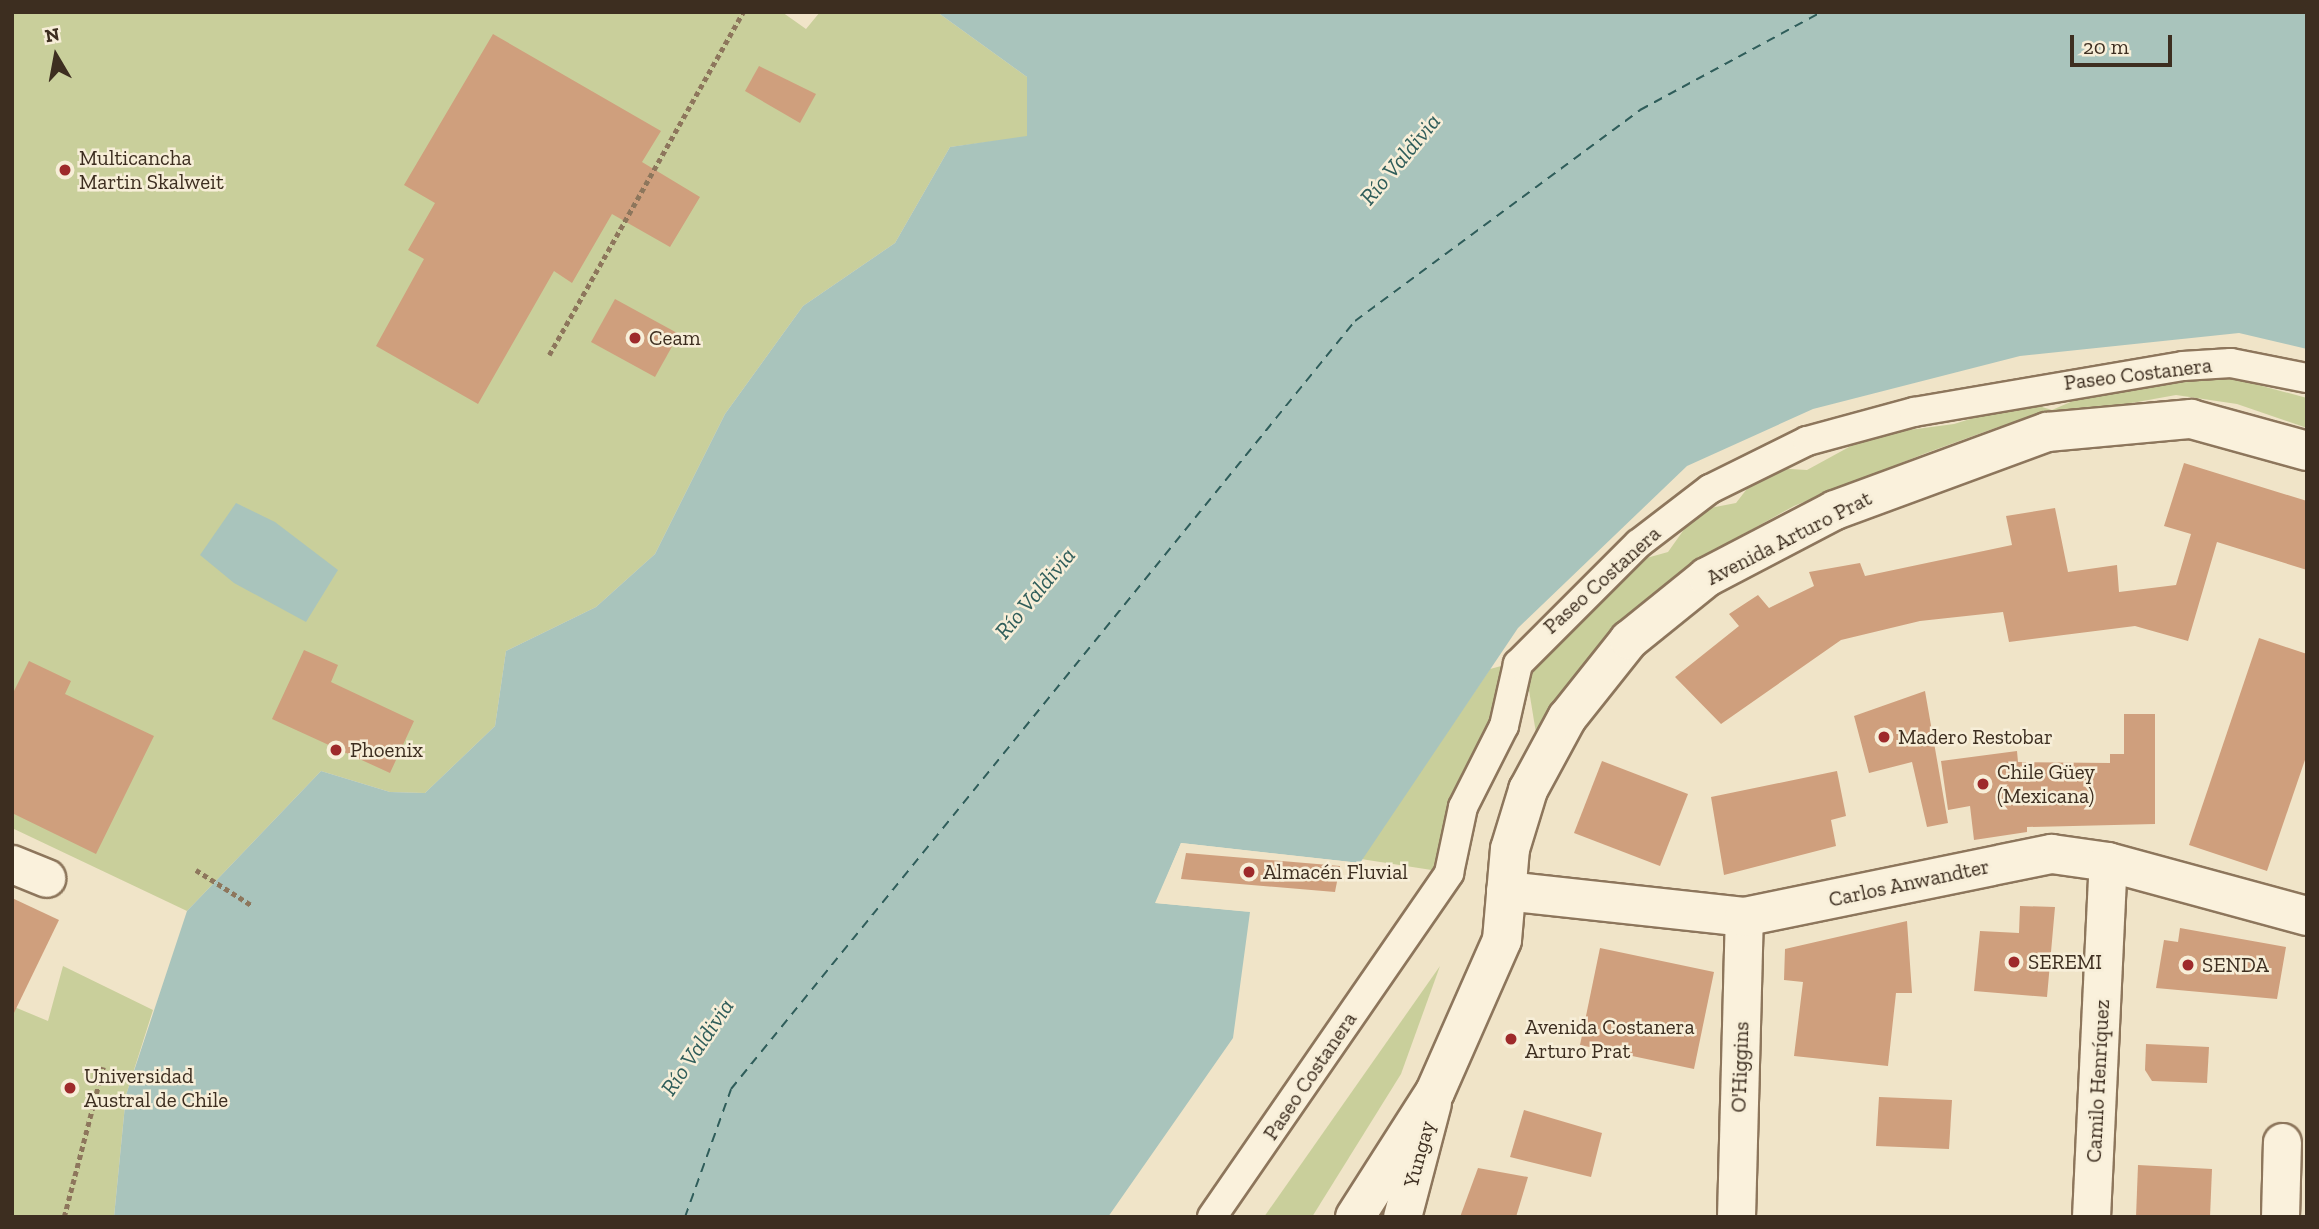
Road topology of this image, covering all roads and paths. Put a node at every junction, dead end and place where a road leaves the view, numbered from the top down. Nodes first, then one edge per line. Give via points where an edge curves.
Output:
1 (743, 12) edge
2 (548, 355) dead end
3 (2307, 378) edge
4 (2307, 451) edge
5 (2108, 862) junction
6 (12, 864) edge
7 (196, 870) dead end
8 (46, 878) dead end
9 (1506, 891) junction
10 (253, 906) dead end
11 (2307, 916) edge
12 (1744, 917) junction
13 (103, 1067) dead end
14 (1435, 1092) junction
15 (2282, 1142) dead end
16 (64, 1217) edge
17 (1212, 1217) edge
18 (1355, 1217) edge
19 (1402, 1217) edge
20 (1736, 1217) edge
21 (2091, 1217) edge
22 (2280, 1217) edge

1 - 2 path
3 - 17 street, Paseo Costanera via 2231,363 2183,366 1914,412 1807,441 1710,489 1638,544 1518,664 1501,734 1463,807 1449,873
4 - 9 main road, Avenida Arturo Prat via 2191,419 2047,432 1835,510 1707,578 1629,640 1567,718 1528,790
5 - 11 main road, Carlos Anwandter
5 - 12 main road, Carlos Anwandter via 2052,854
5 - 21 street, Camilo Henríquez
6 - 8 street
7 - 10 path
9 - 12 main road, Carlos Anwandter
9 - 14 main road, Avenida Arturo Prat via 1502,940
12 - 20 street, O'Higgins
13 - 16 path
14 - 18 main road, Avenida Arturo Prat
14 - 19 street, Yungay
15 - 22 street

